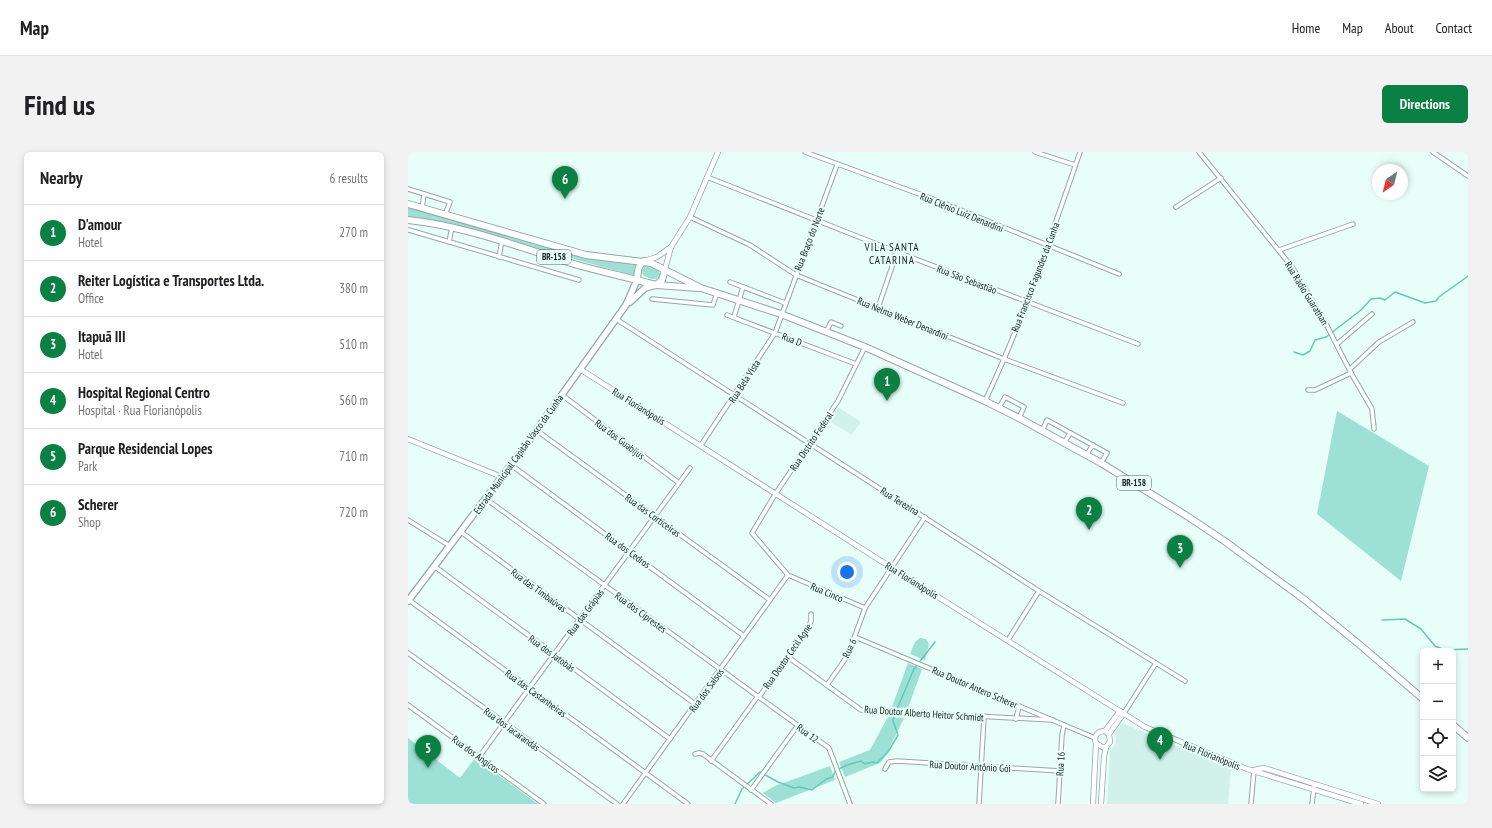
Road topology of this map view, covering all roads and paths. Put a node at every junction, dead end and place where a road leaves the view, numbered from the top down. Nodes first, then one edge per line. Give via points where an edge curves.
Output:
1 (718, 152) edge
2 (805, 152) edge
3 (1035, 152) edge
4 (1080, 152) edge
5 (1199, 152) edge
6 (1434, 152) edge
7 (837, 165) junction
8 (1075, 165) junction
9 (1468, 176) edge
10 (707, 177) junction
11 (1221, 178) junction
12 (408, 189) edge
13 (424, 194) junction
14 (408, 204) edge
15 (1176, 207) dead end
16 (422, 209) junction
17 (445, 215) junction
18 (690, 217) junction
19 (408, 220) edge
20 (817, 220) junction
21 (1353, 224) dead end
22 (452, 227) junction
23 (409, 230) dead end
24 (502, 241) junction
25 (449, 242) junction
26 (1048, 246) junction
27 (672, 247) junction
28 (1279, 250) junction
29 (897, 252) junction
30 (499, 257) junction
31 (644, 261) junction
32 (665, 269) junction
33 (1119, 274) dead end
34 (796, 276) junction
35 (579, 280) dead end
36 (637, 280) junction
37 (730, 282) dead end
38 (656, 285) junction
39 (743, 287) junction
40 (702, 288) junction
41 (717, 293) junction
42 (652, 299) dead end
43 (739, 300) junction
44 (1026, 302) junction
45 (785, 303) junction
46 (626, 305) junction
47 (878, 308) junction
48 (781, 314) junction
49 (1372, 314) dead end
50 (727, 315) dead end
51 (734, 317) junction
52 (616, 320) junction
53 (1413, 322) dead end
54 (841, 326) dead end
55 (826, 332) junction
56 (775, 333) junction
57 (1138, 344) dead end
58 (1337, 344) junction
59 (865, 347) junction
60 (1004, 359) junction
61 (856, 364) junction
62 (580, 369) junction
63 (1350, 371) junction
64 (1308, 390) dead end
65 (562, 395) junction
66 (734, 396) junction
67 (985, 401) junction
68 (1124, 403) dead end
69 (999, 408) junction
70 (1019, 418) junction
71 (1374, 429) dead end
72 (536, 430) junction
73 (1042, 431) junction
74 (1070, 433) junction
75 (408, 439) edge
76 (1064, 443) junction
77 (809, 444) junction
78 (701, 445) junction
79 (1093, 445) junction
80 (1086, 455) junction
81 (1101, 463) junction
82 (511, 464) junction
83 (690, 468) dead end
84 (502, 477) junction
85 (679, 482) junction
86 (776, 493) junction
87 (486, 498) junction
88 (655, 516) junction
89 (924, 517) junction
90 (408, 520) edge
91 (460, 532) junction
92 (450, 546) junction
93 (629, 551) junction
94 (434, 566) junction
95 (892, 568) junction
96 (788, 575) junction
97 (605, 585) junction
98 (1039, 590) junction
99 (408, 600) edge
100 (770, 600) junction
101 (865, 608) junction
102 (811, 614) dead end
103 (580, 619) junction
104 (744, 636) junction
105 (855, 637) junction
106 (1008, 640) junction
107 (408, 653) edge
108 (554, 654) junction
109 (788, 657) junction
110 (1156, 663) junction
111 (720, 669) junction
112 (1185, 681) dead end
113 (739, 682) joint
114 (827, 685) junction
115 (530, 688) junction
116 (758, 696) junction
117 (1420, 696) edge
118 (408, 704) edge
119 (696, 704) junction
120 (1019, 706) junction
121 (1122, 712) junction
122 (984, 717) junction
123 (1016, 718) junction
124 (1053, 720) junction
125 (504, 723) junction
126 (798, 725) junction
127 (1064, 725) junction
128 (1456, 728) edge
129 (1107, 733) junction
130 (1468, 738) edge
131 (670, 739) junction
132 (1095, 740) junction
133 (1106, 747) junction
134 (695, 754) dead end
135 (479, 757) junction
136 (711, 760) junction
137 (981, 766) junction
138 (885, 769) dead end
139 (1254, 770) junction
140 (1060, 771) junction
141 (645, 773) junction
142 (1314, 787) junction
143 (751, 790) junction
144 (1358, 802) edge
145 (544, 804) edge
146 (617, 804) edge
147 (623, 804) edge
148 (688, 804) edge
149 (771, 804) edge
150 (850, 804) edge
151 (979, 804) edge
152 (1058, 804) edge
153 (1093, 804) edge
154 (1101, 804) edge
155 (1251, 804) edge
156 (1312, 804) edge
157 (1378, 804) edge

1 - 10 street
2 - 7 street, Rua Clênio Luiz Denardini
3 - 8 street
4 - 8 street, Rua Francisco Fagundes da Cunha
5 - 11 street, Rua Rádio Guarathan
6 - 9 street
7 - 20 street, Rua Braço do Norte
7 - 26 street, Rua Clênio Luiz Denardini via 941,202
8 - 26 street, Rua Francisco Fagundes da Cunha
10 - 18 street
10 - 20 street, Rua São Sebastião
11 - 15 street
11 - 28 street, Rua Rádio Guarathan
12 - 13 street
13 - 16 street
13 - 17 street via 450,202
14 - 16 highway, BR-158
16 - 17 highway, BR-158
17 - 31 highway, BR-158 via 586,255
18 - 27 street
18 - 34 street, Rua Nelma Weber Denardini via 750,245
19 - 22 highway, BR-158
20 - 29 street, Rua São Sebastião
20 - 34 street, Rua Braço do Norte
21 - 28 street
22 - 24 highway, BR-158
22 - 25 street
23 - 25 street
24 - 30 street
24 - 36 highway, BR-158 via 573,264
25 - 30 street
26 - 33 street, Rua Clênio Luiz Denardini
26 - 44 street, Rua Francisco Fagundes da Cunha
27 - 31 street via 657,257
27 - 32 street
28 - 58 street, Rua Rádio Guarathan via 1292,267
29 - 44 street, Rua São Sebastião
29 - 47 street
30 - 35 street
31 - 32 highway, BR-158
31 - 36 highway via 637,270
32 - 38 highway via 662,280
32 - 40 highway, BR-158
34 - 45 street, Rua Braço do Norte
34 - 47 street, Rua Nelma Weber Denardini
36 - 38 highway, BR-158
36 - 46 main road, Estrada Municipal Capitão Vasco da Cunha
37 - 39 street
38 - 40 highway, BR-158
38 - 46 main road, Estrada Municipal Capitão Vasco da Cunha via 645,288
39 - 43 street
39 - 45 street
40 - 41 highway, BR-158
41 - 42 street via 713,305
41 - 43 highway, BR-158
43 - 48 highway, BR-158
43 - 51 street
44 - 57 street, Rua São Sebastião
44 - 60 street, Rua Francisco Fagundes da Cunha
45 - 48 street, Rua Braço do Norte
46 - 52 main road, Estrada Municipal Capitão Vasco da Cunha
47 - 60 street, Rua Nelma Weber Denardini
48 - 55 highway, BR-158
48 - 56 street, Rua Bela Vista
49 - 58 street
50 - 51 street, Rua D
51 - 56 street, Rua D
52 - 62 main road, Estrada Municipal Capitão Vasco da Cunha
52 - 66 street, Rua Terezina
53 - 63 street via 1379,342
54 - 55 street via 831,322
55 - 59 highway, BR-158
56 - 61 street, Rua D
56 - 66 street, Rua Bela Vista
58 - 63 street, Rua Rádio Guarathan
59 - 61 street, Rua Distrito Federal
59 - 67 highway, BR-158
60 - 67 street, Rua Francisco Fagundes da Cunha
60 - 68 street, Rua Nelma Weber Denardini
61 - 77 street, Rua Distrito Federal via 838,401
62 - 65 main road, Estrada Municipal Capitão Vasco da Cunha
62 - 78 street, Rua Florianópolis
63 - 64 street via 1315,390
63 - 71 street, Rua Rádio Guarathan via 1372,409
65 - 72 main road, Estrada Municipal Capitão Vasco da Cunha
65 - 85 street, Rua dos Guabijus
66 - 77 street, Rua Terezina
66 - 78 street, Rua Bela Vista
67 - 69 highway, BR-158
69 - 70 highway, BR-158
69 - 70 street via 1005,397 1024,407
70 - 73 highway, BR-158
72 - 82 main road, Estrada Municipal Capitão Vasco da Cunha
72 - 88 street, Rua das Corticeiras
73 - 74 street via 1047,420
73 - 76 highway, BR-158
74 - 76 street
74 - 79 street
75 - 84 street
76 - 80 highway, BR-158
77 - 86 street, Rua Distrito Federal
77 - 89 street, Rua Terezina
78 - 86 street, Rua Florianópolis
79 - 80 street
79 - 81 street via 1107,454
80 - 81 highway, BR-158
81 - 117 highway, BR-158 via 1187,516 1274,577 1330,620
82 - 84 main road, Estrada Municipal Capitão Vasco da Cunha
82 - 93 street, Rua dos Cedros
83 - 85 street, Rua das Grápias
84 - 87 main road, Estrada Municipal Capitão Vasco da Cunha
85 - 88 street, Rua das Grápias
86 - 95 street, Rua Florianópolis
86 - 96 street, Rua Distrito Federal via 752,533
87 - 91 main road, Estrada Municipal Capitão Vasco da Cunha
87 - 97 street, Rua dos Ciprestes
88 - 93 street, Rua das Grápias
88 - 100 street, Rua das Corticeiras
89 - 95 street, Rua 6
89 - 98 street, Rua Terezina
90 - 92 street
91 - 92 main road, Estrada Municipal Capitão Vasco da Cunha
91 - 103 street, Rua das Timbaúvas
92 - 94 main road, Estrada Municipal Capitão Vasco da Cunha
93 - 97 street, Rua das Grápias
93 - 104 street, Rua dos Cedros
94 - 99 main road, Estrada Municipal Capitão Vasco da Cunha
94 - 108 street, Rua dos Jatobás
95 - 101 street, Rua 6
95 - 106 street, Rua Florianópolis
96 - 100 street, Rua dos Salsos
96 - 101 street, Rua Cinco
97 - 103 street, Rua das Grápias
97 - 111 street, Rua dos Ciprestes
98 - 106 street
98 - 110 street, Rua Terezina
99 - 115 street, Rua das Castanheiras
100 - 104 street, Rua dos Salsos
101 - 105 street, Rua 6
102 - 109 street, Rua Doutor Cecil Agne via 811,622
103 - 108 street, Rua das Grápias
103 - 119 street, Rua das Timbaúvas
104 - 111 street, Rua dos Salsos
105 - 114 street, Rua 6 via 848,655
105 - 120 street, Rua Doutor Antero Scherer
106 - 121 street, Rua Florianópolis
107 - 125 street, Rua dos Jacarandás
108 - 115 street, Rua das Grápias
108 - 131 street, Rua dos Jatobás
109 - 114 street, Rua Doutor Alberto Heitor Schmidt
109 - 116 street, Rua Doutor Cecil Agne
110 - 112 street, Rua Terezina
110 - 121 street
111 - 113 street, Rua dos Ciprestes
111 - 119 street, Rua dos Salsos
113 - 116 street, Rua 12
114 - 122 street, Rua Doutor Alberto Heitor Schmidt via 861,710
115 - 125 street, Rua das Grápias
115 - 141 street, Rua das Castanheiras
116 - 126 street, Rua 12
116 - 136 street, Rua Doutor Cecil Agne
118 - 135 street, Rua dos Angicos
119 - 131 street, Rua dos Salsos
120 - 123 street
120 - 124 street, Rua Doutor Antero Scherer
121 - 129 street
121 - 139 street, Rua Florianópolis via 1150,730
122 - 123 street, Rua Doutor Alberto Heitor Schmidt
122 - 137 street
123 - 124 street, Rua Doutor Alberto Heitor Schmidt
124 - 127 street, Rua Doutor Antero Scherer
125 - 135 street, Rua das Grápias
125 - 146 street, Rua dos Jacarandás
126 - 143 street
126 - 150 street, Rua 12 via 829,748
127 - 132 street, Rua Doutor Antero Scherer
127 - 140 street, Rua 16
128 - 130 highway
129 - 132 street via 1097,733
129 - 133 street via 1110,742
131 - 141 street, Rua dos Salsos
132 - 133 street via 1102,747
132 - 153 street
133 - 154 street
134 - 136 street via 703,754
135 - 145 street, Rua dos Angicos
136 - 143 street
137 - 138 street, Rua Doutor Antônio Gói via 889,762
137 - 140 street, Rua Doutor Antônio Gói
137 - 151 street
139 - 142 street, Rua Florianópolis
139 - 155 street
140 - 152 street, Rua 16
141 - 147 street, Rua dos Salsos
141 - 148 street, Rua das Castanheiras
142 - 144 street, Rua Florianópolis
142 - 156 street
143 - 149 street
144 - 157 street, Rua Florianópolis

